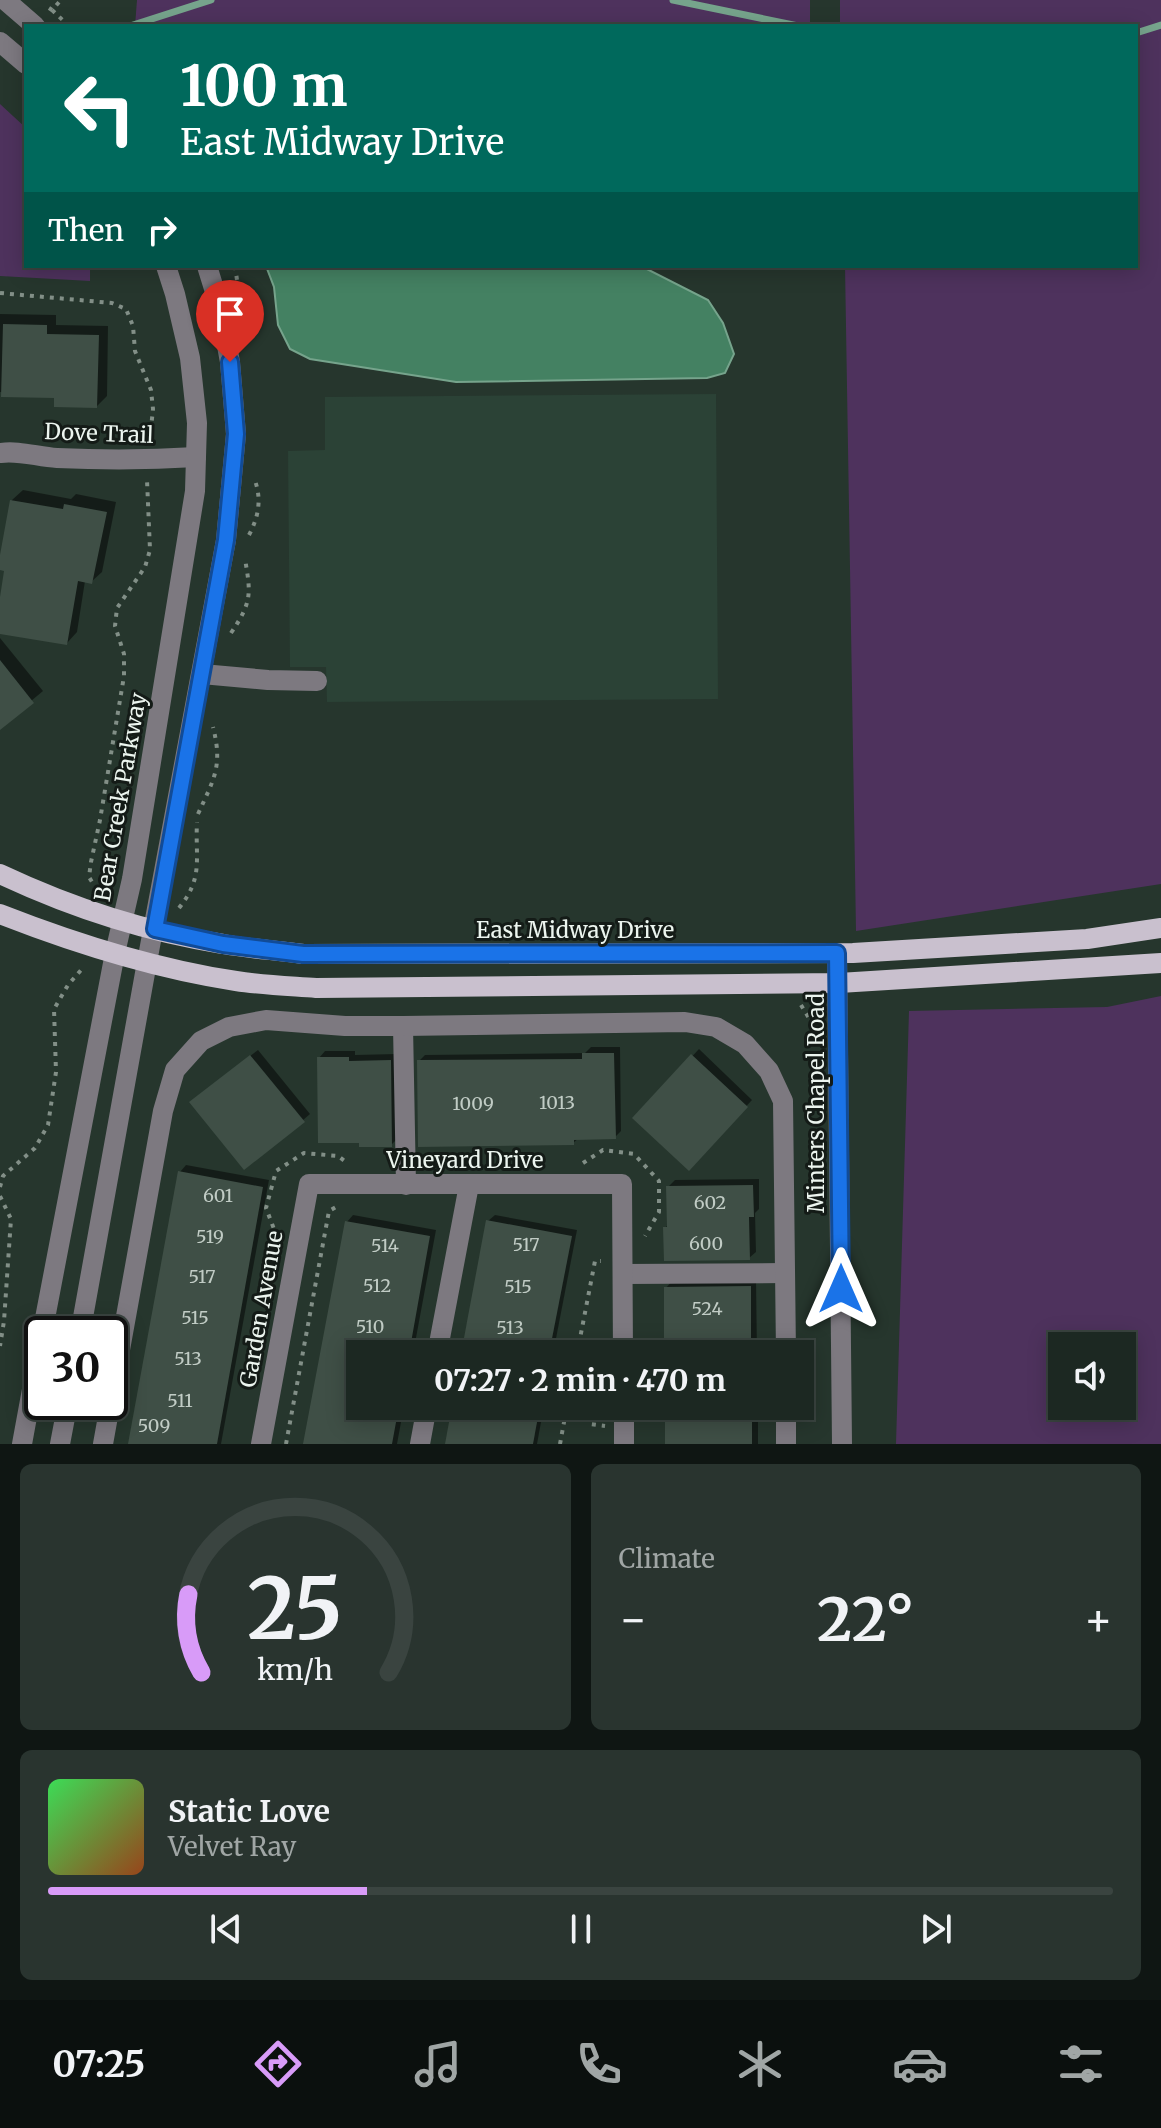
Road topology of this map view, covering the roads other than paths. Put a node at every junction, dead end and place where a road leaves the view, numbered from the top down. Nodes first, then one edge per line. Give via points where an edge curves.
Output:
1 (5, 0) edge
2 (33, 24) edge
3 (0, 42) edge
4 (24, 62) edge
5 (167, 268) edge
6 (208, 268) edge
7 (0, 453) edge
8 (196, 457) junction
9 (202, 674) junction
10 (317, 681) dead end
11 (0, 874) edge
12 (0, 914) edge
13 (123, 920) junction
14 (1161, 928) edge
15 (155, 929) junction
16 (115, 953) junction
17 (837, 953) junction
18 (147, 962) junction
19 (1161, 963) edge
20 (839, 983) junction
21 (403, 1026) junction
22 (309, 1184) joint
23 (406, 1185) junction
24 (469, 1185) junction
25 (785, 1273) junction
26 (623, 1274) junction
27 (45, 1316) edge
28 (83, 1316) edge
29 (440, 1340) edge
30 (623, 1340) edge
31 (786, 1340) edge
32 (26, 1420) edge
33 (65, 1420) edge
34 (424, 1420) edge
35 (624, 1420) edge
36 (786, 1420) edge
37 (22, 1444) edge
38 (60, 1444) edge
39 (103, 1444) edge
40 (261, 1444) edge
41 (420, 1444) edge
42 (624, 1444) edge
43 (786, 1444) edge
44 (842, 1444) edge

1 - 2 street
3 - 4 street
5 - 8 street, Bear Creek Parkway via 190,358
6 - 9 street via 230,362 236,434 226,540
7 - 8 street, Dove Trail via 145,461
8 - 13 street, Bear Creek Parkway via 195,491
9 - 10 street
9 - 15 street
11 - 13 main road, East Midway Drive via 39,893
12 - 16 main road
13 - 15 main road, East Midway Drive
13 - 16 street, Bear Creek Parkway
14 - 17 main road, East Midway Drive via 1087,939
15 - 17 main road, East Midway Drive via 303,954
15 - 18 street
16 - 18 main road
16 - 27 street, Bear Creek Parkway
17 - 20 street, Minters Chapel Road
18 - 20 main road via 236,981 316,988
18 - 28 street
19 - 20 main road
20 - 44 street, Minters Chapel Road
21 - 23 street
21 - 25 street via 685,1022 716,1027 745,1044 769,1071 783,1101
21 - 39 street via 266,1020 229,1027 201,1041 175,1070 163,1111
22 - 23 street, Vineyard Drive
22 - 40 street, Garden Avenue
23 - 24 street, Vineyard Drive
24 - 26 street, Vineyard Drive via 622,1184
24 - 29 street
25 - 26 street
25 - 31 street
26 - 30 street
32 - 37 street, Bear Creek Parkway
33 - 38 street
34 - 41 street
35 - 42 street
36 - 43 street

